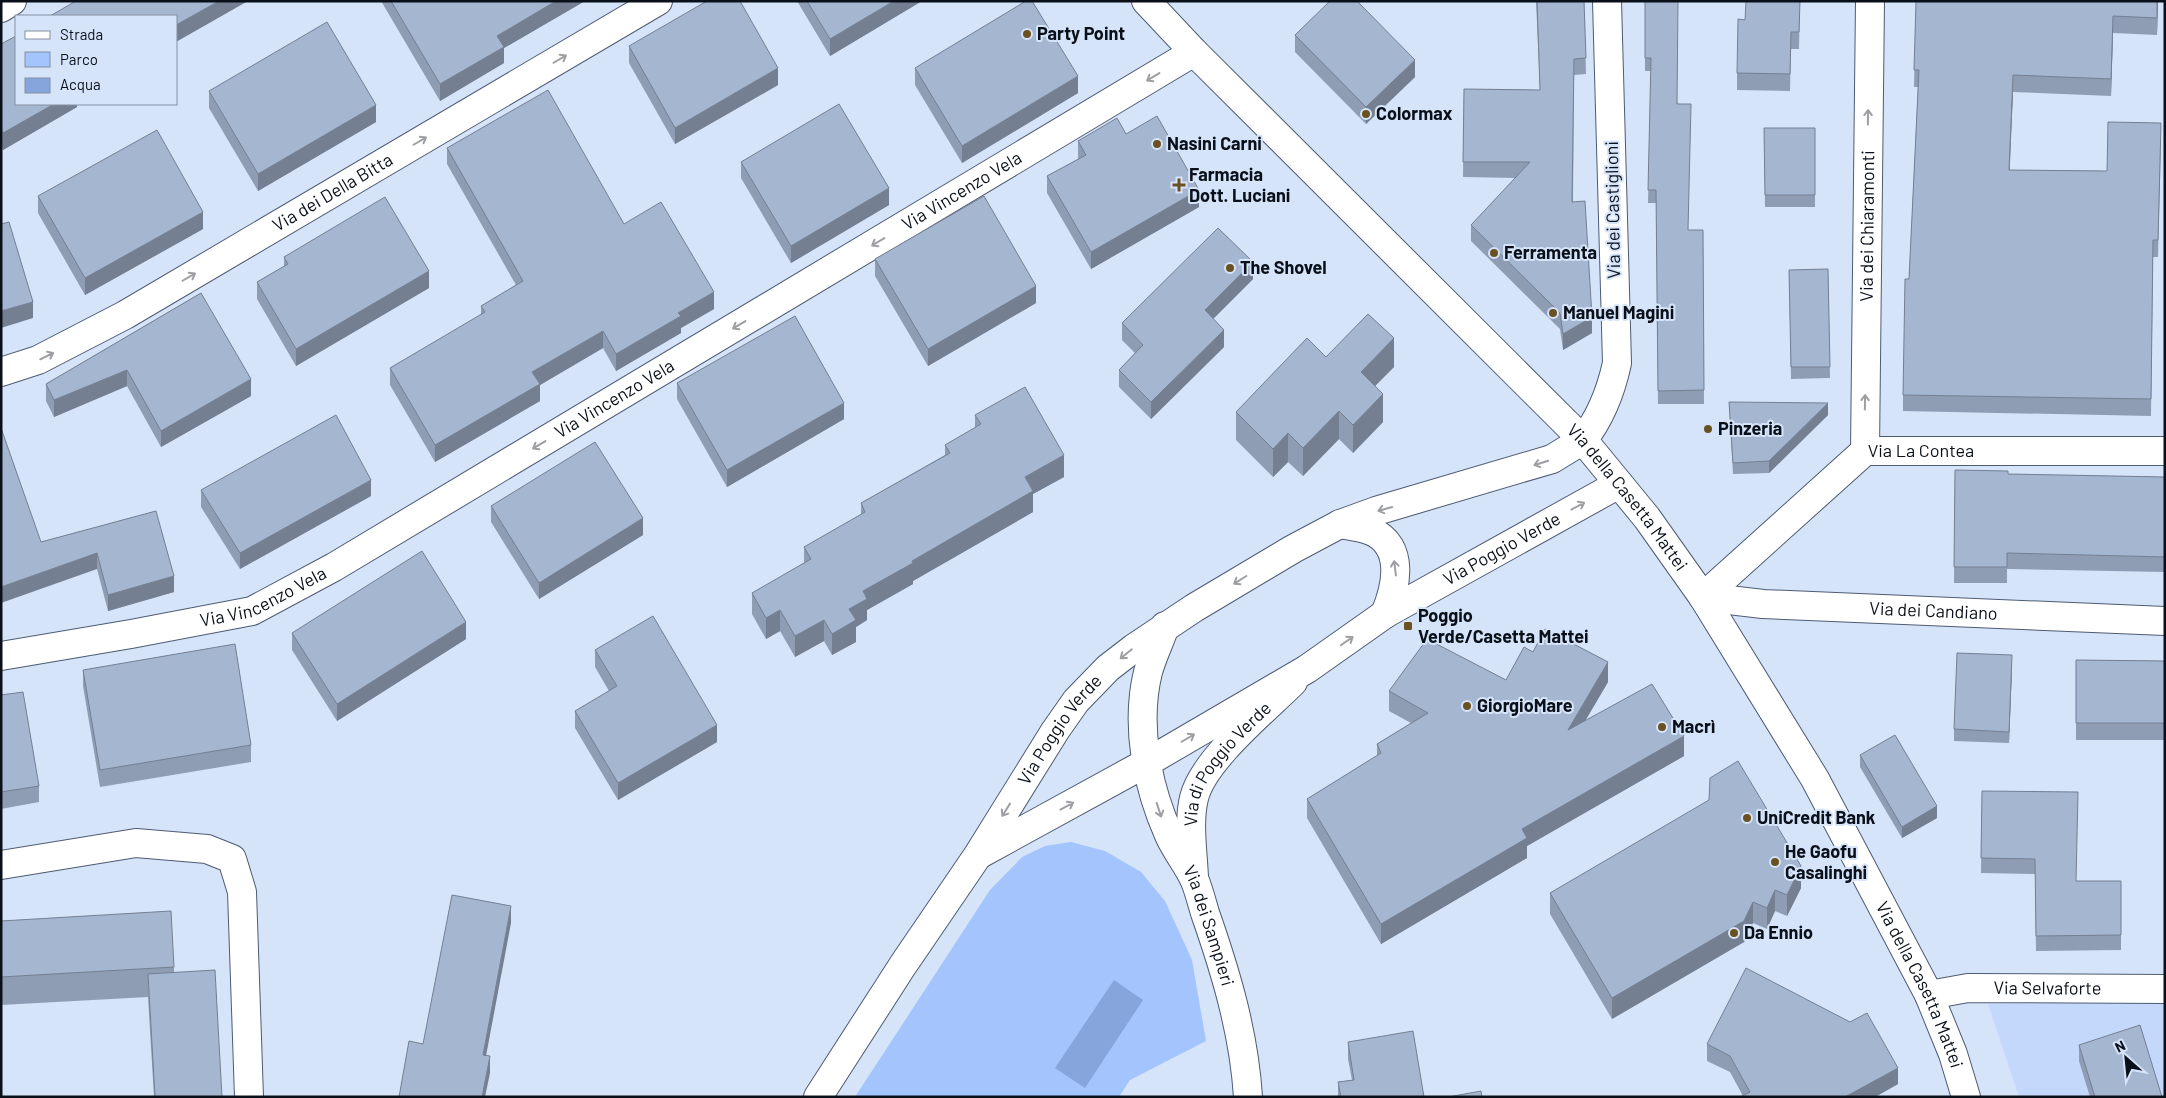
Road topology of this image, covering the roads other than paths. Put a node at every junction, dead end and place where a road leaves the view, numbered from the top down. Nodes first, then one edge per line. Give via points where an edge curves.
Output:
1 (12, 1) edge
2 (658, 1) edge
3 (1146, 1) edge
4 (1607, 1) edge
5 (1870, 1) edge
6 (1, 8) edge
7 (1194, 52) junction
8 (1, 372) edge
9 (1584, 440) junction
10 (1865, 451) junction
11 (2165, 451) edge
12 (1619, 484) junction
13 (1340, 524) junction
14 (1703, 597) junction
15 (1385, 614) junction
16 (2165, 622) edge
17 (1166, 626) junction
18 (1, 656) edge
19 (1307, 669) junction
20 (1146, 763) junction
21 (978, 855) junction
22 (1, 865) edge
23 (1194, 880) junction
24 (2165, 989) edge
25 (1929, 995) junction
26 (249, 1097) edge
27 (818, 1097) edge
28 (1248, 1097) edge
29 (1966, 1097) edge

1 - 6 street
8 -> 2 street, Via dei Della Bitta via 38,360 125,315
3 - 7 street, Via della Casetta Mattei
4 - 9 street, Via dei Castiglioni via 1617,362 1602,412
10 -> 5 street, Via dei Chiaramonti
7 - 9 street, Via della Casetta Mattei
7 -> 18 street, Via Vincenzo Vela via 268,604 252,611
9 - 12 street, Via della Casetta Mattei
9 -> 13 street, Via Poggio Verde via 1552,460
10 - 11 street, Via La Contea
10 - 14 street, Via La Contea
12 - 14 street, Via della Casetta Mattei
15 -> 12 street, Via Poggio Verde
15 -> 13 street via 1395,589 1394,557 1380,536
13 -> 17 street, Via Poggio Verde
14 - 16 street, Via dei Candiano via 1763,604
14 - 25 street, Via della Casetta Mattei via 1815,779
19 -> 15 street, Via Poggio Verde
17 - 20 street via 1148,671 1145,690 1143,734
17 -> 21 street, Via Poggio Verde via 1108,668 1076,701
20 -> 19 street, Via Poggio Verde
19 - 23 street, Via di Poggio Verde via 1218,757 1201,779 1192,809
21 -> 20 street, Via Poggio Verde
20 -> 23 street, Via dei Sampieri via 1168,834
21 - 27 street, Via Poggio Verde
22 - 26 street via 136,843 207,849 232,860 242,892
23 - 28 street, Via dei Sampieri via 1230,987
24 - 25 street, Via Selvaforte via 1968,988
25 - 29 street, Via della Casetta Mattei

